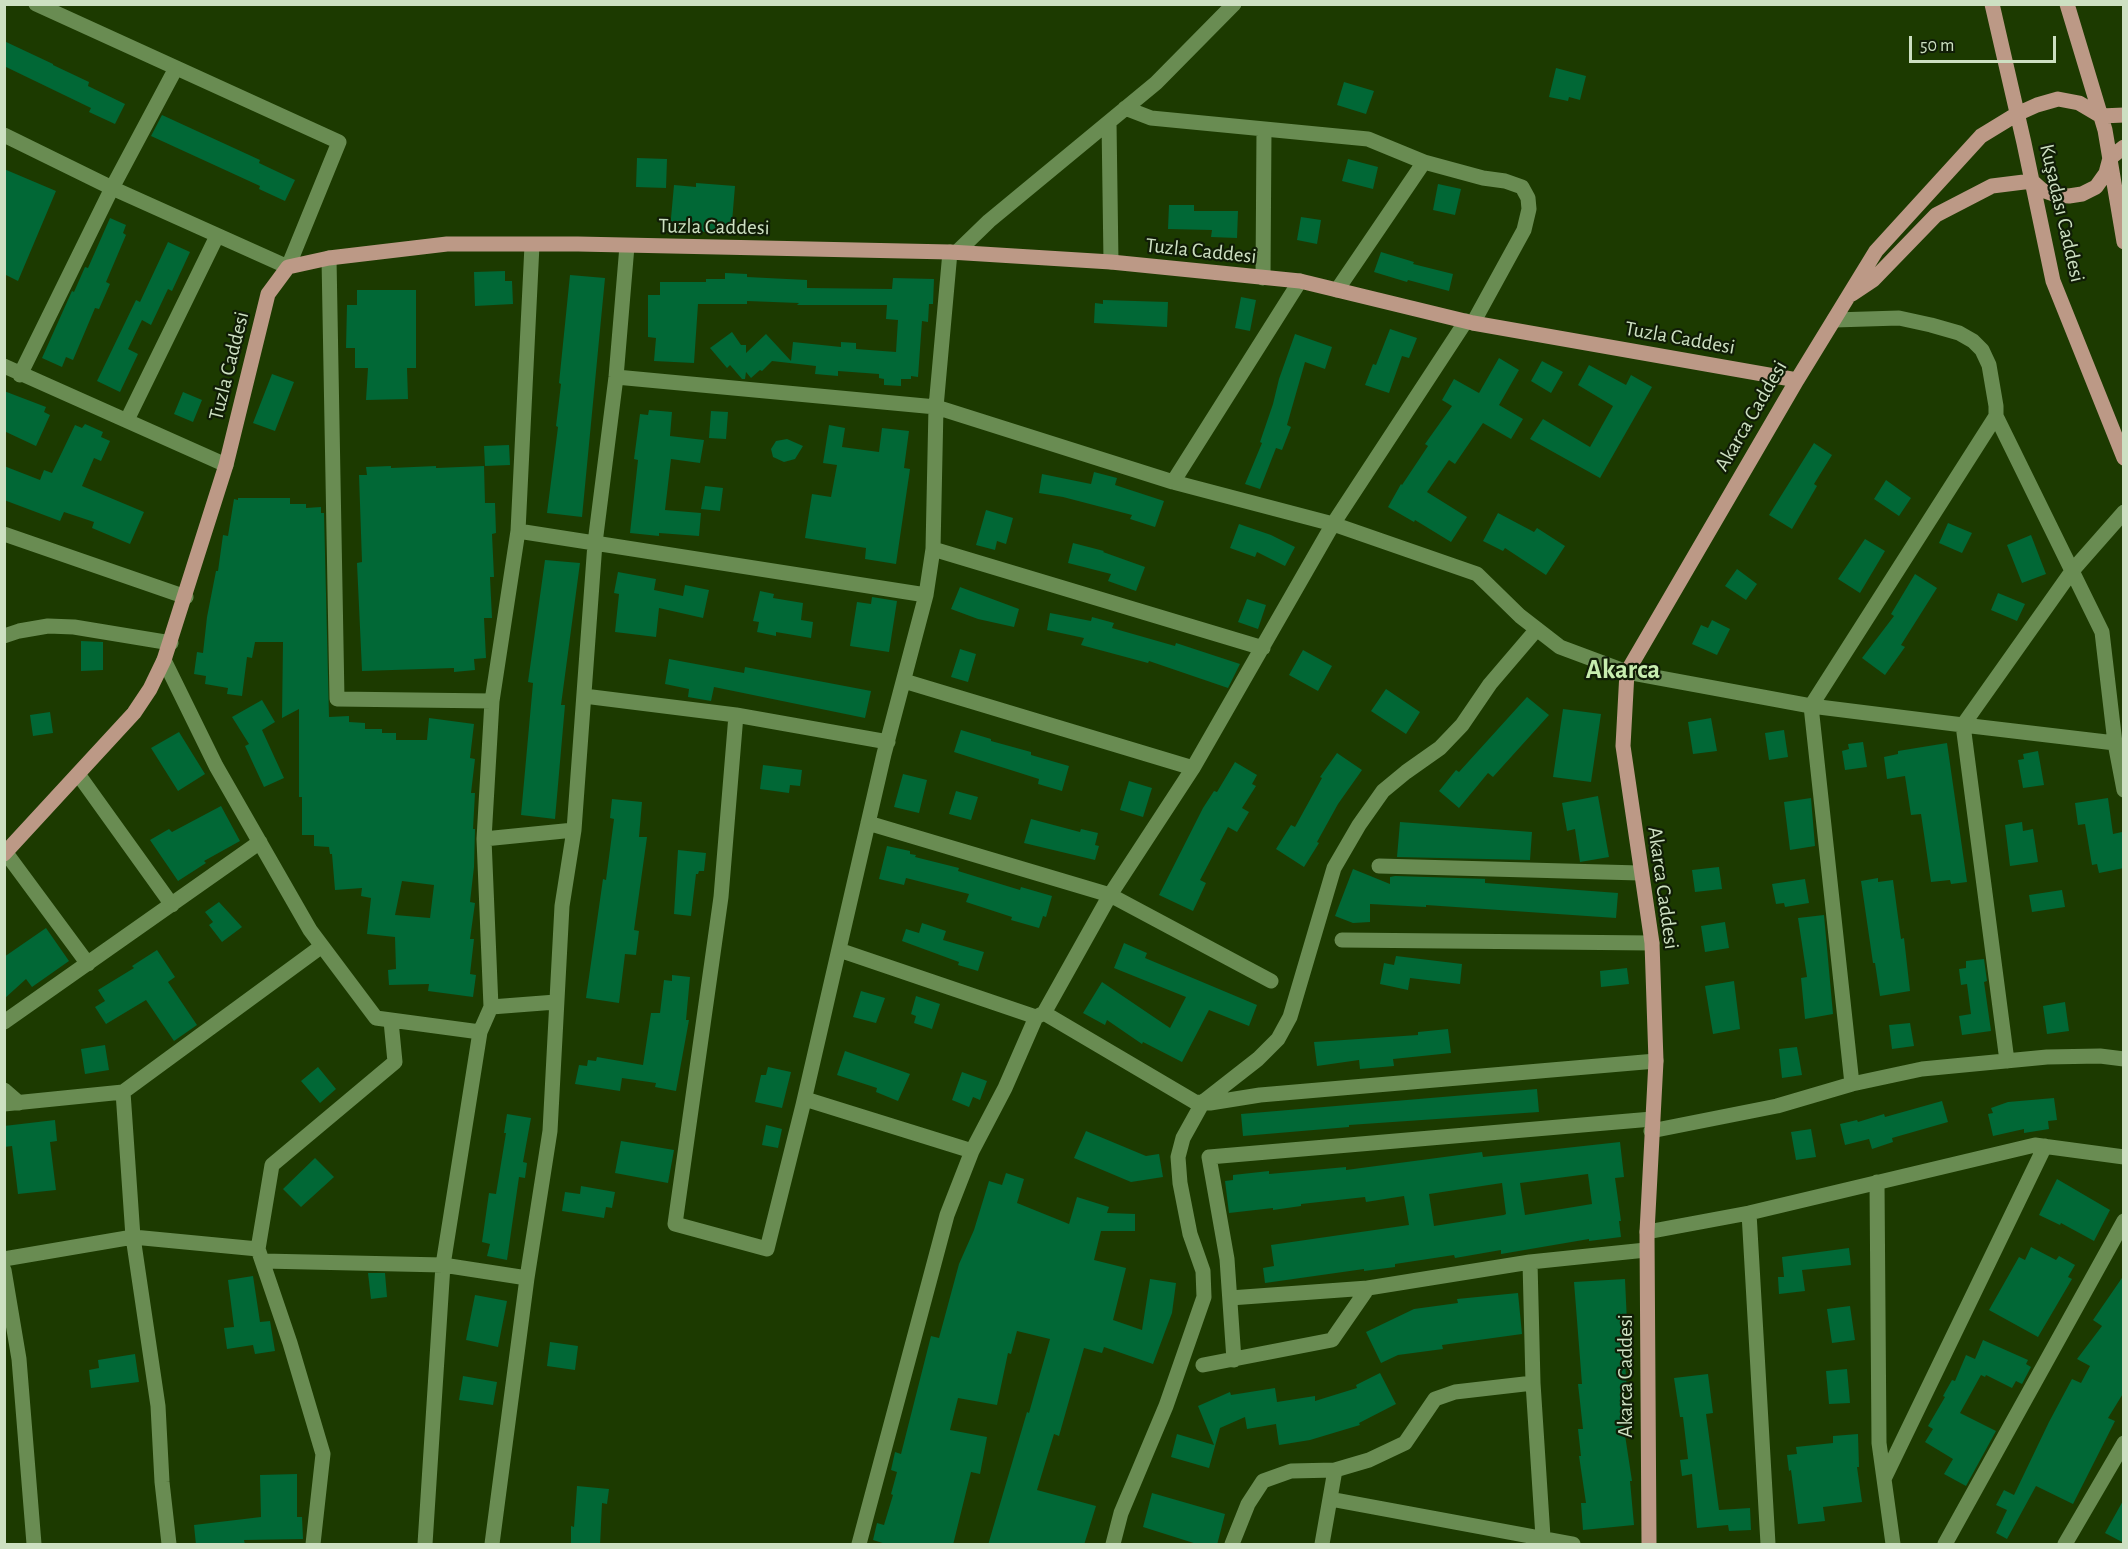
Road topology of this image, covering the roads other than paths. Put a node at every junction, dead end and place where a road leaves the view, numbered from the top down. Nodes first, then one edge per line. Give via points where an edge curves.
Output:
1 (36, 4) edge
2 (1234, 4) edge
3 (1992, 4) edge
4 (2067, 4) edge
5 (176, 68) junction
6 (1125, 108) junction
7 (2017, 114) junction
8 (2124, 115) edge
9 (2101, 116) junction
10 (1109, 122) junction
11 (1264, 130) junction
12 (4, 135) edge
13 (2124, 147) edge
14 (2110, 158) junction
15 (1424, 162) junction
16 (2032, 181) junction
17 (112, 188) junction
18 (217, 236) junction
19 (2124, 242) edge
20 (532, 245) junction
21 (627, 246) junction
22 (954, 252) junction
23 (329, 258) junction
24 (1111, 262) junction
25 (288, 267) junction
26 (1263, 278) junction
27 (1300, 281) junction
28 (1337, 290) junction
29 (1847, 297) junction
30 (1834, 320) junction
31 (1469, 322) junction
32 (4, 366) edge
33 (20, 375) junction
34 (616, 377) junction
35 (1797, 380) junction
36 (936, 407) junction
37 (1996, 416) junction
38 (127, 420) junction
39 (2124, 458) edge
40 (226, 465) junction
41 (1173, 482) junction
42 (2124, 512) edge
43 (1333, 524) junction
44 (518, 531) junction
45 (4, 534) edge
46 (595, 543) junction
47 (933, 549) junction
48 (2072, 571) junction
49 (926, 595) junction
50 (186, 597) junction
51 (1537, 629) junction
52 (4, 636) edge
53 (171, 643) junction
54 (1263, 648) junction
55 (164, 660) junction
56 (1627, 672) junction
57 (904, 681) junction
58 (584, 696) junction
59 (492, 701) junction
60 (1811, 706) junction
61 (736, 715) junction
62 (1963, 725) junction
63 (888, 742) junction
64 (2115, 742) junction
65 (1192, 768) junction
66 (78, 774) junction
67 (2124, 790) edge
68 (868, 823) junction
69 (574, 830) junction
70 (484, 839) junction
71 (260, 842) junction
72 (5, 854) edge
73 (1378, 866) dead end
74 (1640, 873) junction
75 (1110, 896) junction
76 (172, 905) junction
77 (1342, 940) dead end
78 (1652, 943) junction
79 (322, 946) junction
80 (839, 950) junction
81 (88, 964) junction
82 (1271, 981) dead end
83 (556, 1002) junction
84 (490, 1007) junction
85 (1040, 1015) junction
86 (391, 1021) junction
87 (4, 1022) edge
88 (480, 1032) junction
89 (2124, 1059) edge
90 (1656, 1061) junction
91 (2007, 1061) junction
92 (1852, 1084) junction
93 (4, 1090) edge
94 (123, 1092) junction
95 (804, 1099) junction
96 (1203, 1102) junction
97 (12, 1104) edge
98 (1651, 1125) junction
99 (2045, 1146) junction
100 (972, 1151) junction
101 (2124, 1157) edge
102 (1876, 1182) junction
103 (1749, 1213) junction
104 (2124, 1221) edge
105 (1647, 1232) junction
106 (133, 1237) junction
107 (1646, 1250) junction
108 (261, 1255) junction
109 (4, 1259) edge
110 (1530, 1262) junction
111 (443, 1265) junction
112 (4, 1270) edge
113 (527, 1278) junction
114 (1368, 1288) junction
115 (1230, 1298) junction
116 (1234, 1360) junction
117 (1203, 1365) dead end
118 (1533, 1383) junction
119 (2124, 1443) edge
120 (1335, 1470) junction
121 (1884, 1479) junction
122 (1330, 1499) junction
123 (1543, 1538) junction
124 (34, 1545) edge
125 (169, 1545) edge
126 (313, 1545) edge
127 (424, 1545) edge
128 (492, 1545) edge
129 (859, 1545) edge
130 (1113, 1545) edge
131 (1232, 1545) edge
132 (1322, 1545) edge
133 (1573, 1545) edge
134 (1649, 1545) edge
135 (1768, 1545) edge
136 (1893, 1545) edge
137 (1945, 1545) edge
138 (2066, 1545) edge

1 - 5 street
2 - 6 street via 1156,83
3 - 7 main road, Kuşadası Caddesi
4 - 9 main road
5 - 17 street
5 - 25 street via 339,142
6 - 10 street
6 - 11 street via 1151,118
7 - 9 main road via 2058,99 2079,102
7 - 16 main road, Kuşadası Caddesi
7 - 29 main road, Akarca Caddesi via 1981,136 1876,251
8 - 9 main road
9 - 14 main road
10 - 22 street
10 - 24 street
11 - 15 street via 1368,139
11 - 26 street
12 - 17 street
13 - 14 main road
14 - 16 main road via 2106,173 2096,186 2082,194 2056,195
14 - 19 main road
15 - 28 street
15 - 31 street via 1505,181 1522,187 1528,198 1524,230
16 - 29 main road via 1992,186 1936,215 1873,280
16 - 39 main road, Kuşadası Caddesi via 2053,281
17 - 18 street
17 - 33 street
18 - 25 street
18 - 38 street
20 - 21 main road, Tuzla Caddesi
20 - 23 main road, Tuzla Caddesi via 447,244
20 - 44 street
21 - 22 main road, Tuzla Caddesi
21 - 34 street
22 - 24 main road, Tuzla Caddesi
22 - 36 street
23 - 25 main road, Tuzla Caddesi
23 - 59 street via 337,699
24 - 26 main road, Tuzla Caddesi
25 - 40 main road, Tuzla Caddesi via 268,294
26 - 27 main road, Tuzla Caddesi
27 - 28 main road, Tuzla Caddesi
27 - 41 street
28 - 31 main road, Tuzla Caddesi
29 - 30 main road, Akarca Caddesi
30 - 35 main road, Akarca Caddesi
30 - 37 street via 1899,318 1959,333 1974,341 1989,366
31 - 35 main road, Tuzla Caddesi
31 - 43 street
32 - 33 street
33 - 38 street
34 - 36 street
34 - 46 street
35 - 56 main road, Akarca Caddesi
36 - 41 street
36 - 47 street
37 - 48 street
37 - 60 street
38 - 40 street
40 - 50 main road, Tuzla Caddesi
41 - 43 street
42 - 48 street
43 - 51 street via 1477,574
43 - 54 street
44 - 46 street
44 - 59 street
45 - 50 street
46 - 49 street
46 - 58 street
47 - 49 street
47 - 54 street
48 - 62 street
48 - 64 street via 2102,632
49 - 57 street
50 - 53 main road, Tuzla Caddesi
51 - 56 street via 1560,647
51 - 96 street via 1490,684 1462,725 1440,748 1383,791 1334,868 1290,1017 1278,1039
52 - 53 street via 48,626 74,627
53 - 55 main road, Tuzla Caddesi
54 - 65 street
55 - 66 main road, Tuzla Caddesi via 134,713
55 - 71 street via 216,766
56 - 60 street
56 - 74 main road, Akarca Caddesi via 1623,747
57 - 63 street
57 - 65 street
58 - 61 street
58 - 69 street
59 - 70 street
60 - 62 street
60 - 92 street
61 - 63 street
61 - 95 street via 721,897 675,1224 767,1250
62 - 64 street
62 - 91 street
63 - 68 street
64 - 67 street
65 - 75 street
66 - 72 main road, Tuzla Caddesi
66 - 76 street
68 - 75 street
68 - 80 street
69 - 70 street
69 - 83 street via 562,906
70 - 84 street
71 - 76 street
71 - 79 street
72 - 81 street
73 - 74 street
74 - 78 main road, Akarca Caddesi
75 - 82 street
75 - 85 street
76 - 81 street
77 - 78 street
78 - 90 main road, Akarca Caddesi
79 - 86 street via 376,1018
79 - 94 street
80 - 85 street
80 - 95 street
81 - 87 street
83 - 84 street
83 - 113 street via 550,1131
84 - 88 street
85 - 96 street via 1195,1102
85 - 100 street
86 - 88 street
86 - 108 street via 395,1062 272,1166
88 - 111 street
89 - 91 street via 2100,1056
90 - 96 street
90 - 98 main road, Akarca Caddesi
91 - 92 street via 1922,1070
92 - 98 street via 1777,1106
93 - 97 street
94 - 97 street
94 - 106 street
95 - 100 street
96 - 130 street via 1183,1137 1178,1157 1190,1234 1203,1271 1204,1297 1166,1406 1121,1513
98 - 105 main road, Akarca Caddesi
98 - 115 street via 1209,1157
99 - 101 street
99 - 102 street via 2035,1145
99 - 121 street
100 - 129 street via 947,1215
102 - 103 street
102 - 121 street via 1879,1443
103 - 105 street
103 - 135 street
104 - 137 street
105 - 107 main road, Akarca Caddesi
106 - 108 street
106 - 109 street
106 - 125 street via 158,1406
107 - 110 street
107 - 134 main road, Akarca Caddesi
108 - 111 street
108 - 126 street via 323,1454
110 - 114 street
110 - 118 street
111 - 113 street
111 - 127 street
112 - 124 street via 19,1359
113 - 128 street
114 - 115 street
114 - 116 street via 1332,1341
115 - 116 street
116 - 117 street
118 - 120 street via 1455,1392 1435,1399 1405,1443
118 - 123 street
119 - 138 street
120 - 122 street
120 - 131 street via 1291,1472 1263,1481 1248,1504
121 - 136 street
122 - 123 street
122 - 132 street
123 - 133 street

